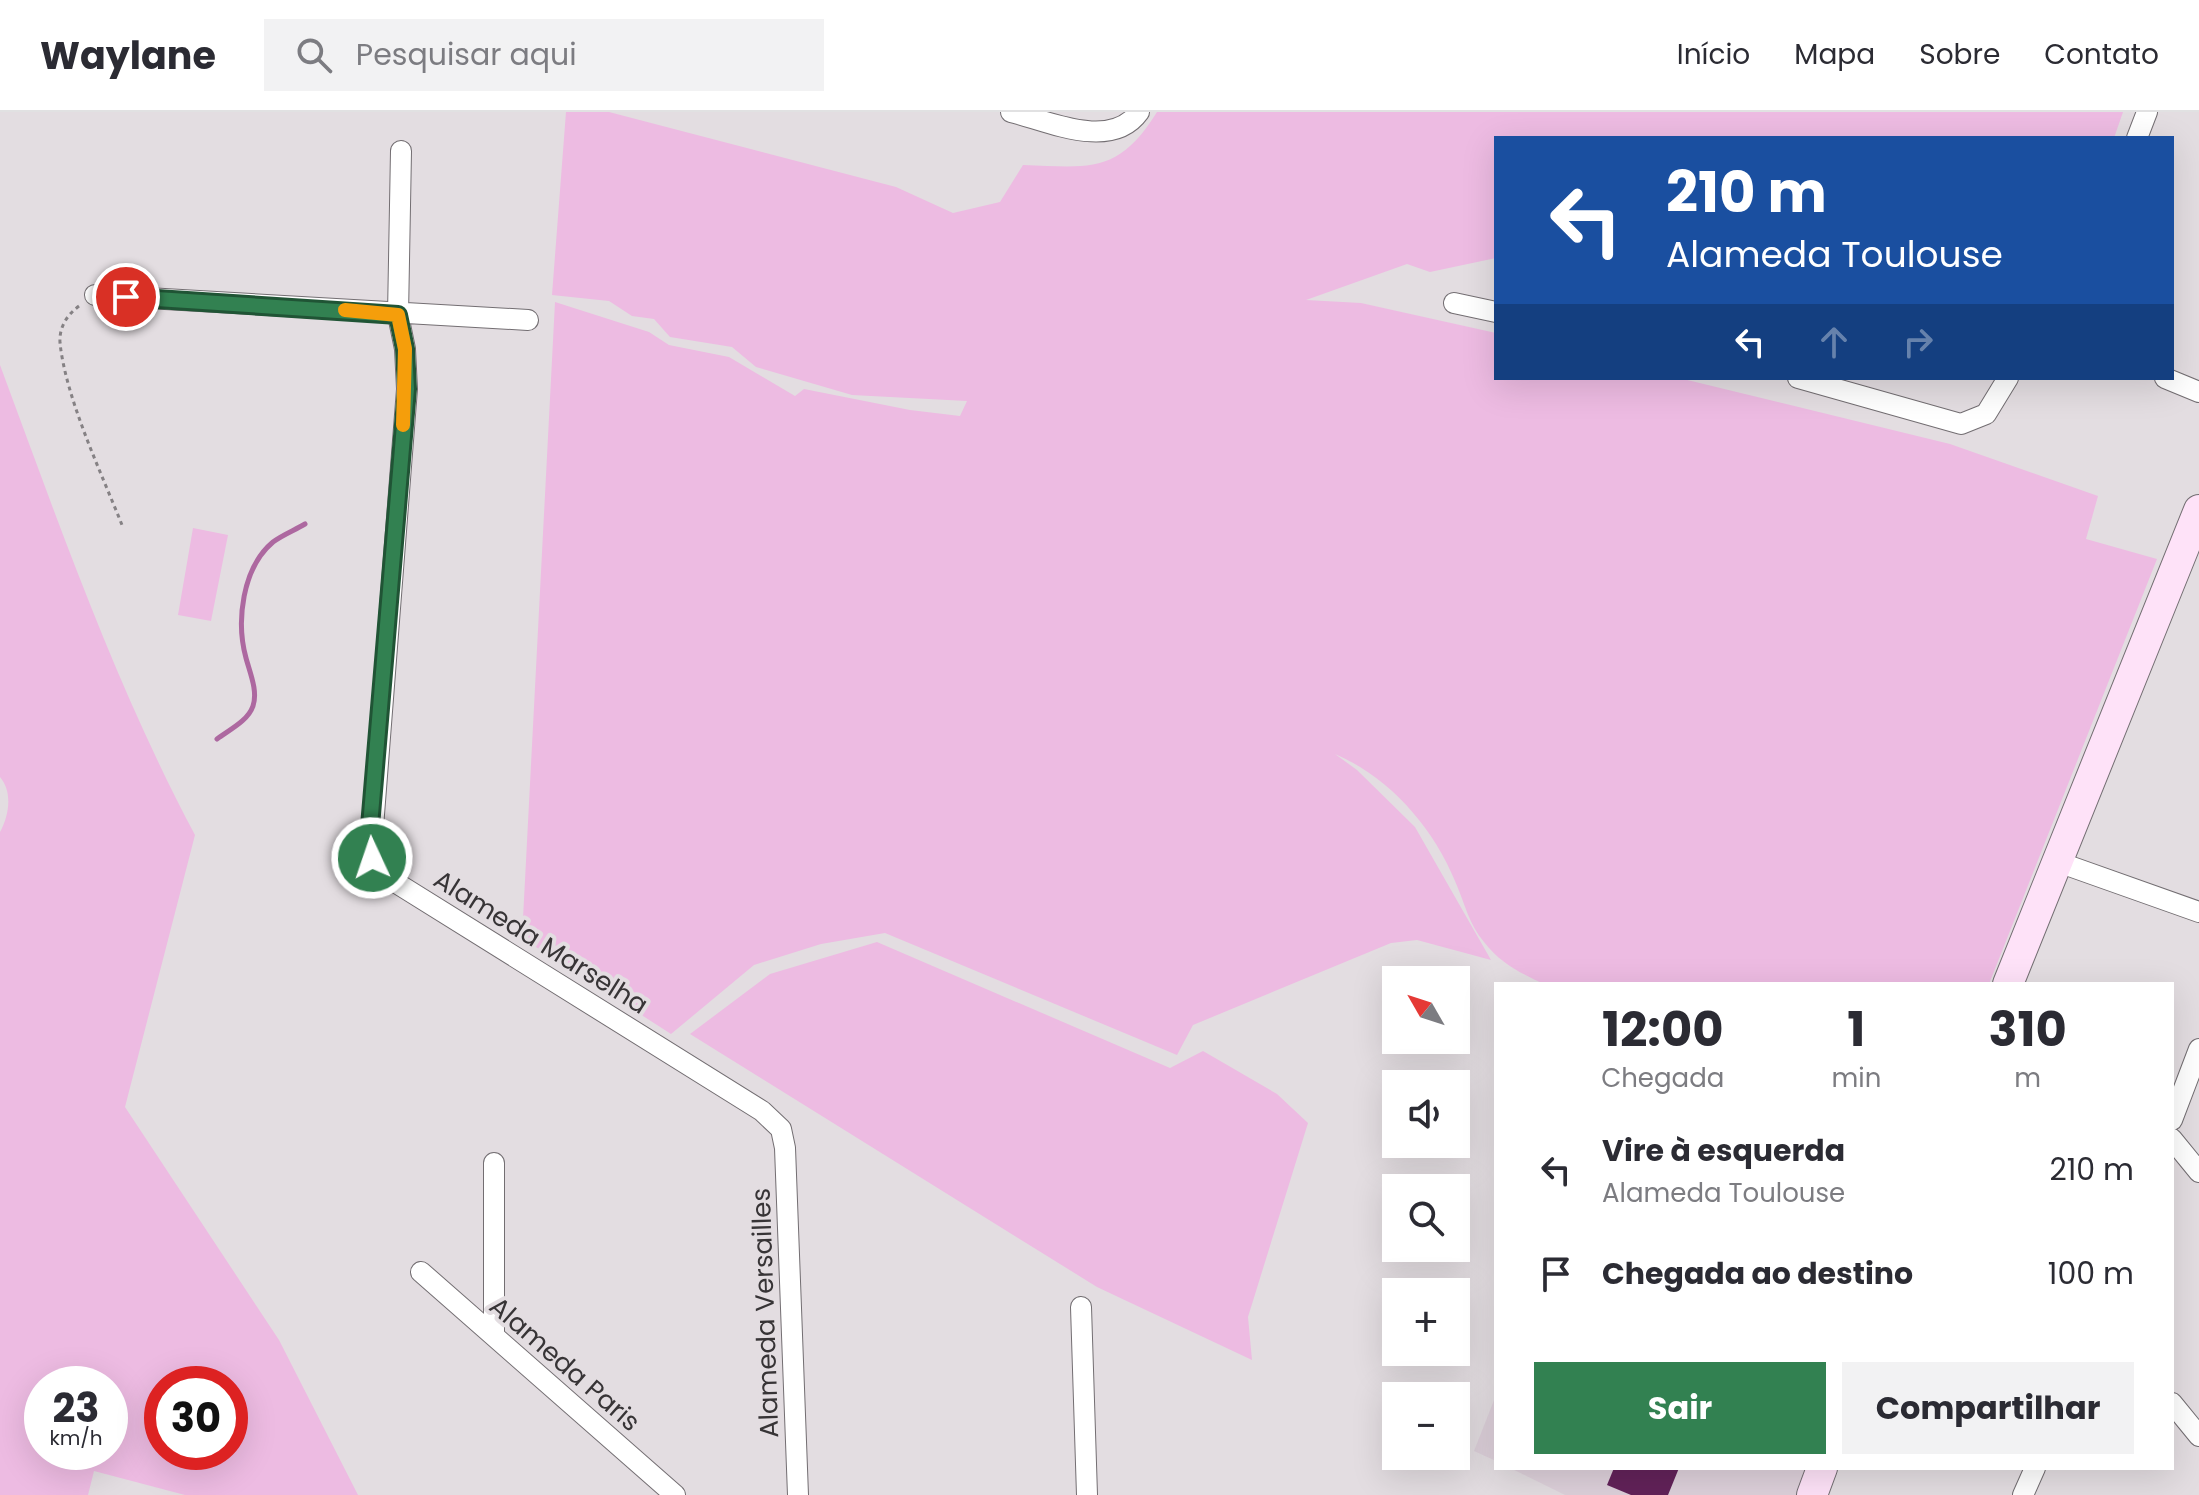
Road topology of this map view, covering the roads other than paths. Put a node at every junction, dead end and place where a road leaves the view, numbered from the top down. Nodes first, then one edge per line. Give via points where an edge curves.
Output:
1 (1011, 112) edge
2 (1139, 112) edge
3 (2147, 112) edge
4 (2138, 136) edge
5 (401, 151) dead end
6 (95, 295) road end
7 (1454, 303) dead end
8 (1494, 312) edge
9 (398, 315) junction
10 (528, 320) dead end
11 (1805, 380) edge
12 (2007, 380) edge
13 (2170, 380) edge
14 (2199, 392) edge
15 (2199, 510) edge
16 (2058, 862) junction
17 (2199, 912) edge
18 (2009, 982) edge
19 (2199, 1049) edge
20 (2174, 1115) edge
21 (781, 1129) joint
22 (2174, 1141) edge
23 (494, 1163) dead end
24 (2199, 1172) edge
25 (421, 1272) dead end
26 (1081, 1307) dead end
27 (494, 1336) junction
28 (2174, 1405) edge
29 (2199, 1436) edge
30 (1821, 1470) edge
31 (675, 1495) edge
32 (798, 1495) edge
33 (1087, 1495) edge
34 (1812, 1495) edge

1 - 2 street via 1109,132
3 - 4 street
5 - 9 street, Alameda Marselha
6 - 9 street
7 - 8 street
9 - 10 street
9 - 21 street, Alameda Marselha via 407,389 369,838 372,858 390,879 762,1111
11 - 12 street via 1961,424 1986,414
13 - 14 street
15 - 16 main road
16 - 17 street
16 - 18 main road
19 - 20 street
21 - 32 street, Alameda Versailles
22 - 24 street
23 - 27 street
25 - 27 street, Alameda Paris
26 - 33 street
27 - 31 street, Alameda Paris
28 - 29 street
30 - 34 main road

